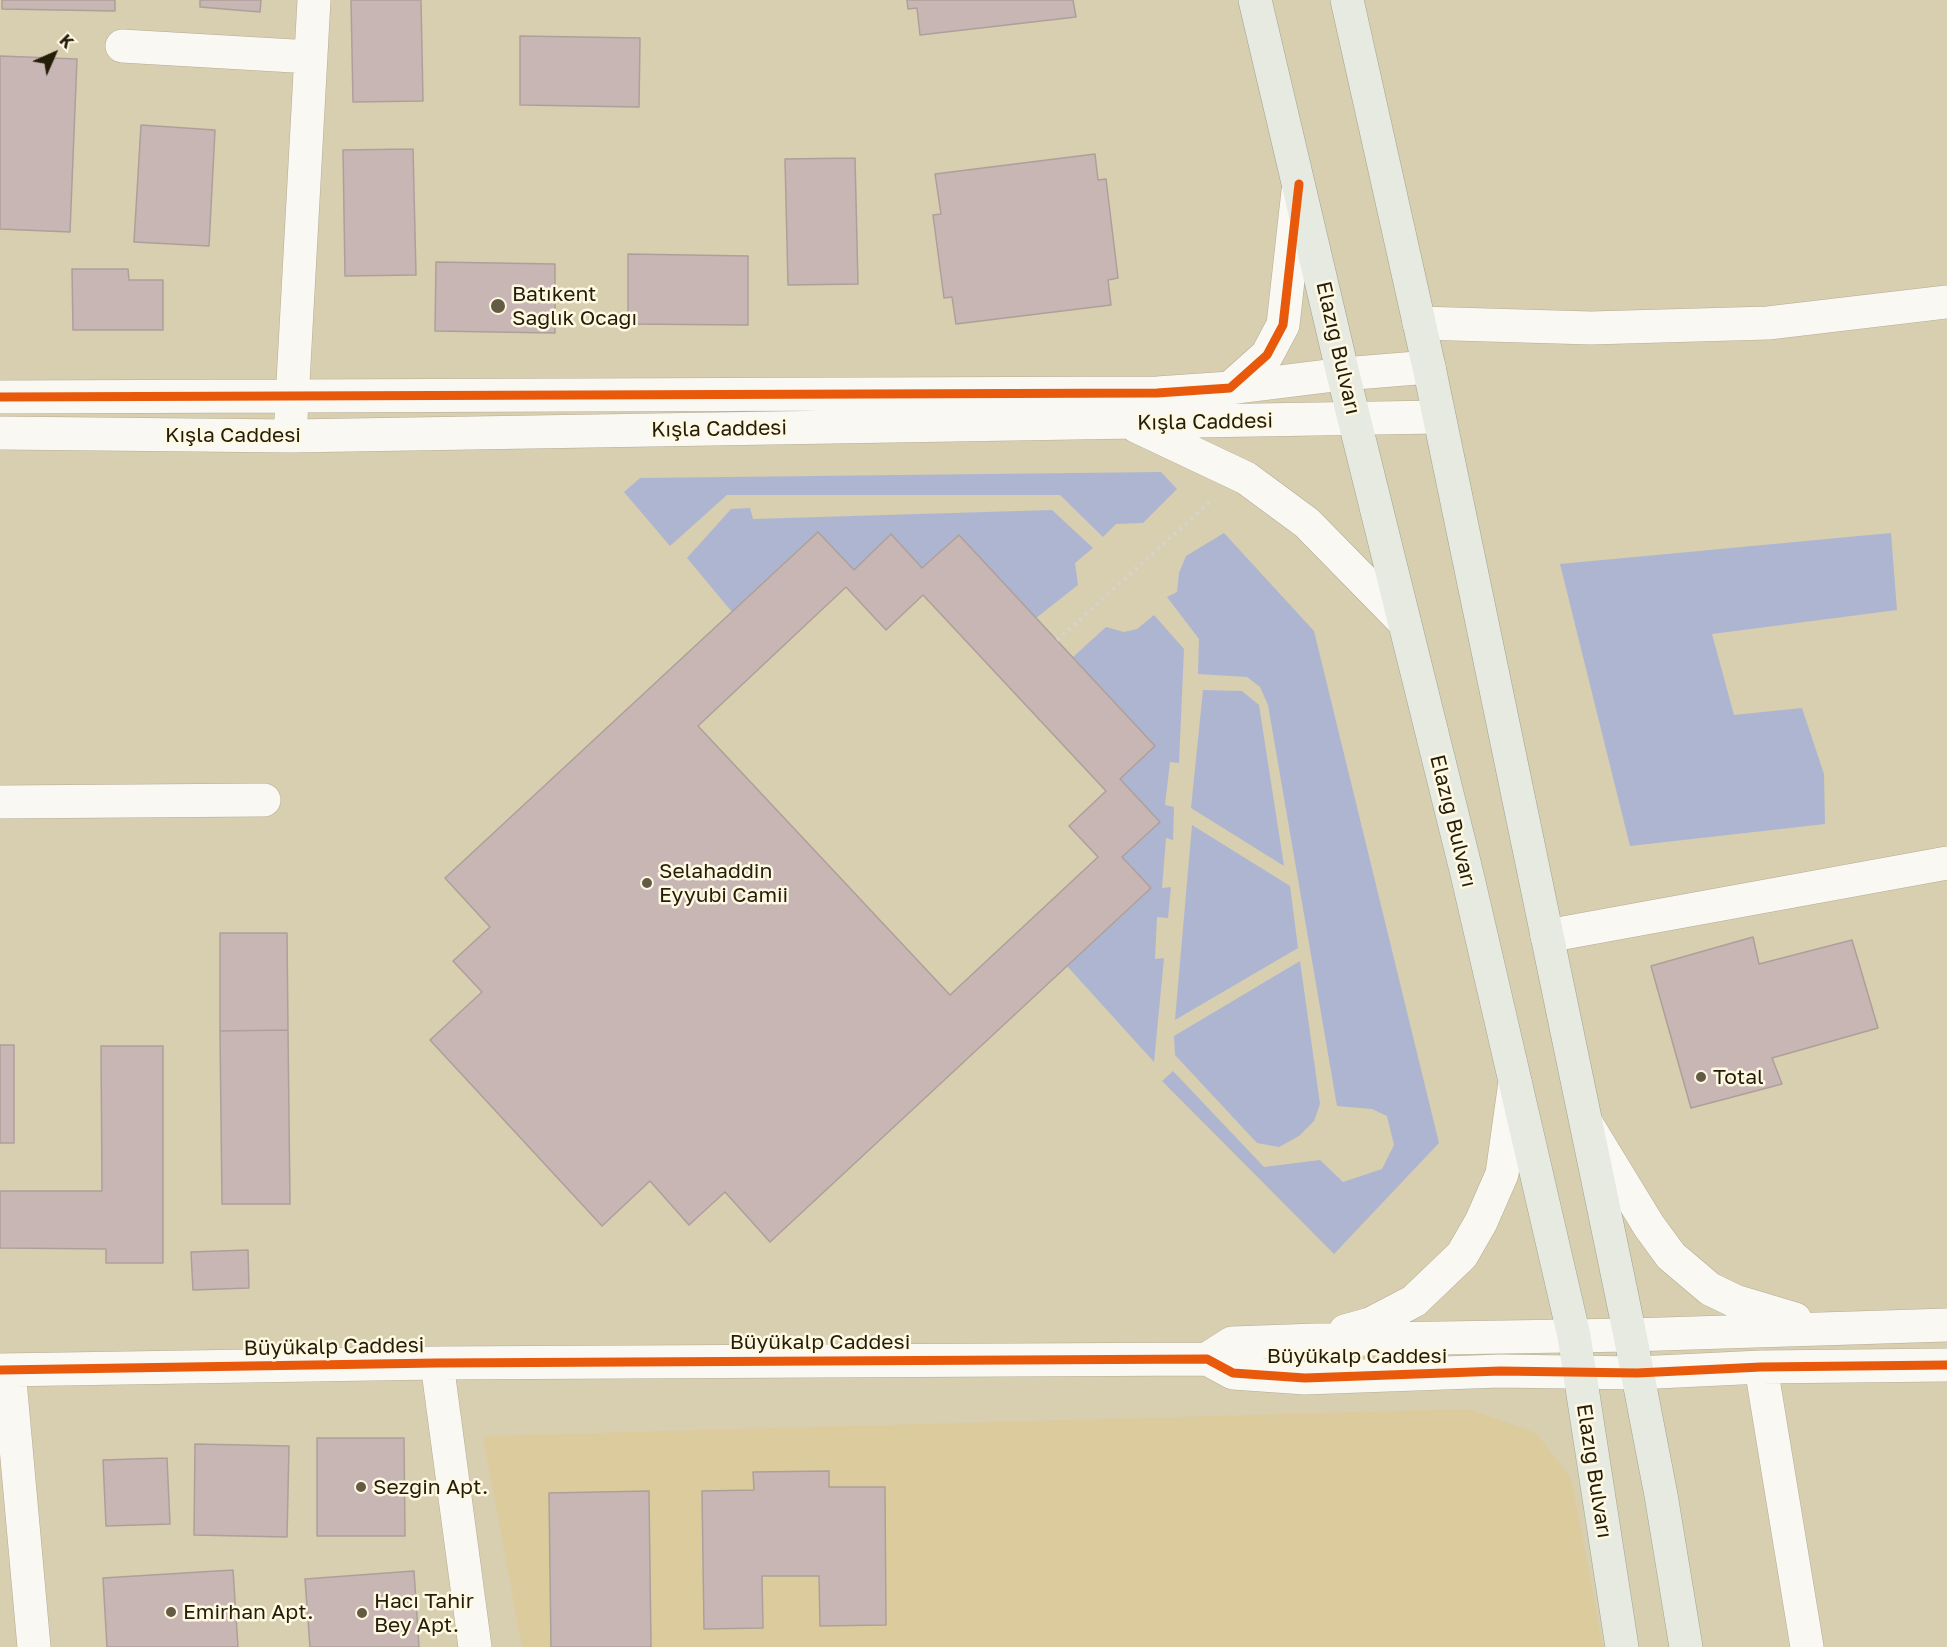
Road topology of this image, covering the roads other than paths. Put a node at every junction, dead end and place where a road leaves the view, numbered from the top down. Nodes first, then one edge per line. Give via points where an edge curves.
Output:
1 (314, 0) edge
2 (1256, 0) edge
3 (1347, 0) edge
4 (122, 46) dead end
5 (311, 57) junction
6 (1299, 184) junction
7 (1947, 302) edge
8 (1419, 323) junction
9 (1429, 368) junction
10 (1343, 374) junction
11 (1230, 387) junction
12 (0, 397) edge
13 (292, 397) junction
14 (1438, 417) junction
15 (1354, 420) junction
16 (1130, 423) junction
17 (0, 433) edge
18 (291, 436) junction
19 (1404, 622) junction
20 (264, 800) dead end
21 (0, 802) edge
22 (1947, 863) edge
23 (1547, 936) junction
24 (1515, 1082) junction
25 (1586, 1122) junction
26 (1947, 1325) edge
27 (1835, 1328) junction
28 (1630, 1335) junction
29 (1574, 1336) junction
30 (1317, 1340) junction
31 (1207, 1359) junction
32 (437, 1363) junction
33 (1947, 1365) edge
34 (1761, 1367) junction
35 (4, 1370) edge
36 (1579, 1372) junction
37 (1637, 1373) junction
38 (34, 1647) edge
39 (475, 1647) edge
40 (1622, 1647) edge
41 (1686, 1647) edge
42 (1807, 1647) edge

1 - 5 street
2 - 6 main road, Elazığ Bulvarı
3 - 8 main road
4 - 5 street
5 - 13 street
6 - 10 main road, Elazığ Bulvarı
6 - 11 street via 1283,325 1268,355
7 - 8 street via 1768,323 1591,328
8 - 9 main road
9 - 10 street
9 - 14 main road
10 - 11 street
10 - 15 main road, Elazığ Bulvarı
11 - 13 street via 1145,393
12 - 13 street
13 - 18 street
14 - 15 street, Kışla Caddesi
14 - 23 main road
15 - 16 street, Kışla Caddesi
15 - 19 main road, Elazığ Bulvarı
16 - 18 street, Kışla Caddesi
16 - 19 street via 1246,478 1306,523
17 - 18 street, Kışla Caddesi
19 - 24 main road, Elazığ Bulvarı
20 - 21 street
22 - 23 street
23 - 25 main road
24 - 29 main road, Elazığ Bulvarı
24 - 30 street via 1502,1173 1462,1255 1414,1301 1370,1324
25 - 27 street via 1649,1226 1671,1256 1692,1275 1735,1301
25 - 28 main road
26 - 27 street
27 - 28 street, Büyükalp Caddesi
28 - 29 street, Büyükalp Caddesi
28 - 37 main road
29 - 30 street, Büyükalp Caddesi
29 - 36 main road, Elazığ Bulvarı
30 - 31 street, Büyükalp Caddesi via 1232,1343
31 - 32 street, Büyükalp Caddesi
31 - 36 street, Büyükalp Caddesi via 1233,1373 1305,1378
32 - 35 street, Büyükalp Caddesi
32 - 39 street
33 - 34 street, Büyükalp Caddesi
34 - 37 street, Büyükalp Caddesi
34 - 42 street
35 - 38 street
36 - 37 street, Büyükalp Caddesi
36 - 40 main road, Elazığ Bulvarı
37 - 41 main road

